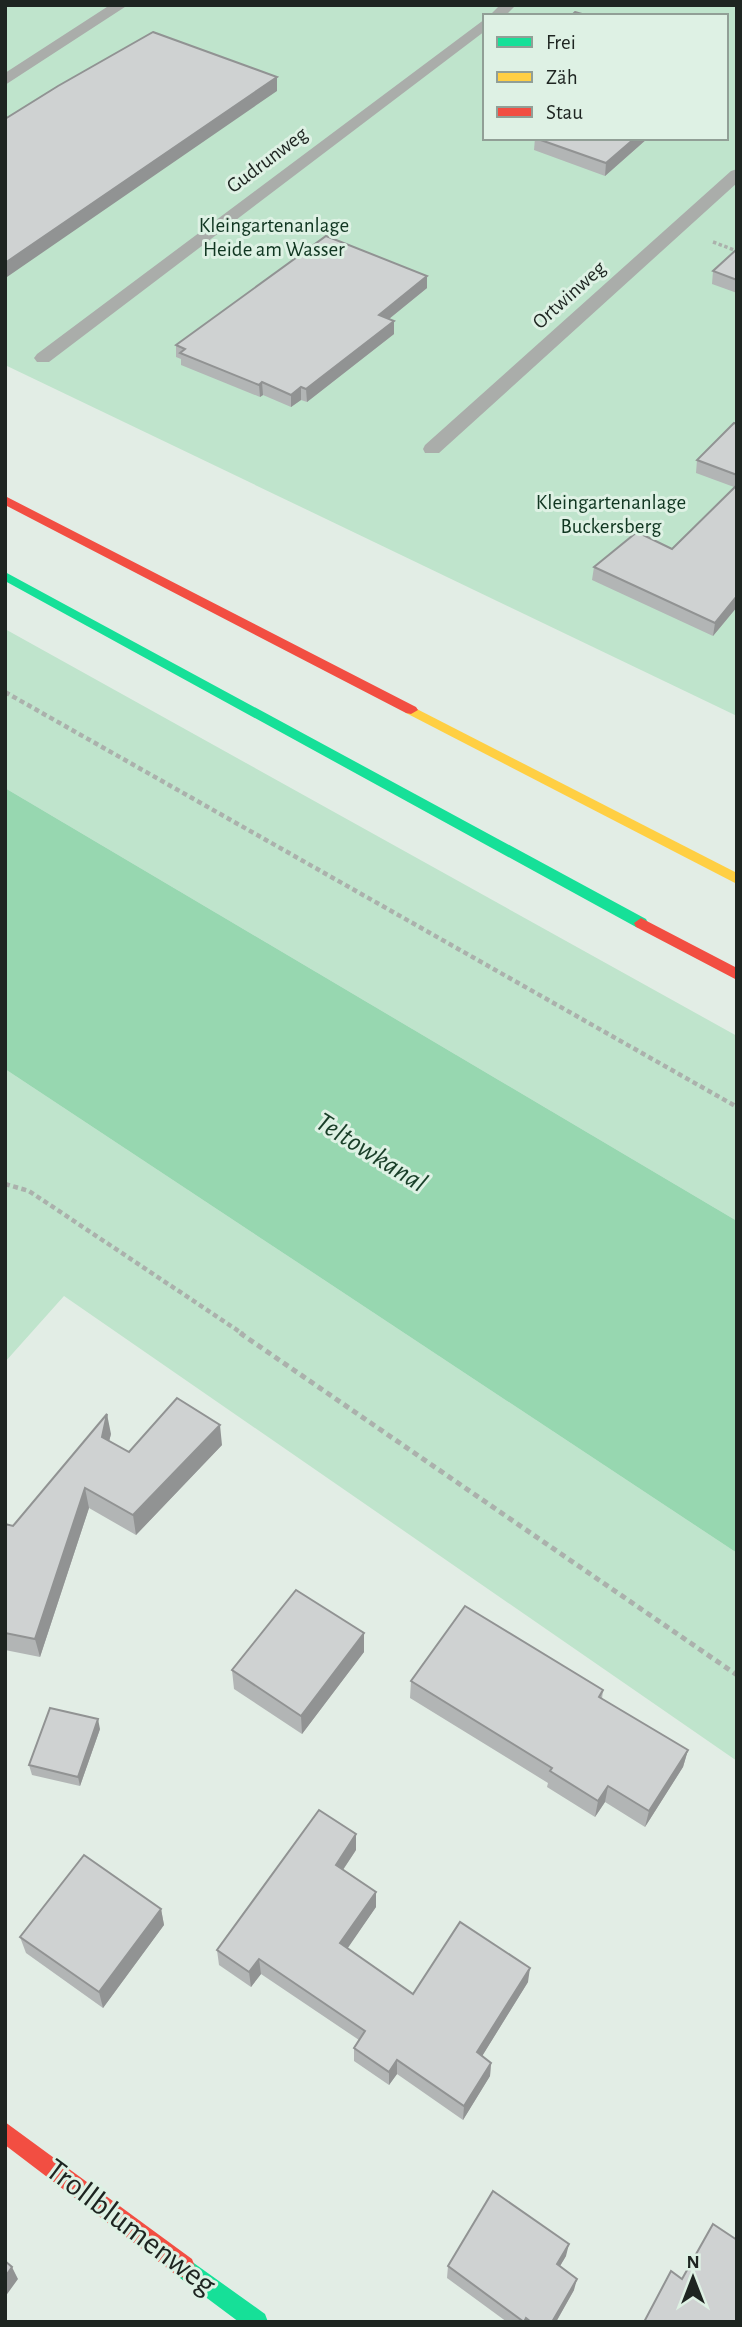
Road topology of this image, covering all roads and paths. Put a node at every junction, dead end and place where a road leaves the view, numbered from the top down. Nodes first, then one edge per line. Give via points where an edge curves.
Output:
1 (121, 5) edge
2 (483, 26) edge
3 (5, 80) edge
4 (737, 174) edge
5 (43, 358) dead end
6 (432, 449) dead end
7 (5, 499) edge
8 (5, 576) edge
9 (5, 692) edge
10 (737, 879) edge
11 (737, 975) edge
12 (737, 1107) edge
13 (5, 1184) edge
14 (737, 1675) edge
15 (5, 2132) edge
16 (257, 2322) edge

1 - 3 lane
2 - 5 lane, Gudrunweg
4 - 6 lane, Ortwinweg
7 - 10 main road
8 - 11 main road
9 - 12 path
13 - 14 path via 29,1191 116,1247
15 - 16 main road, Trollblumenweg

